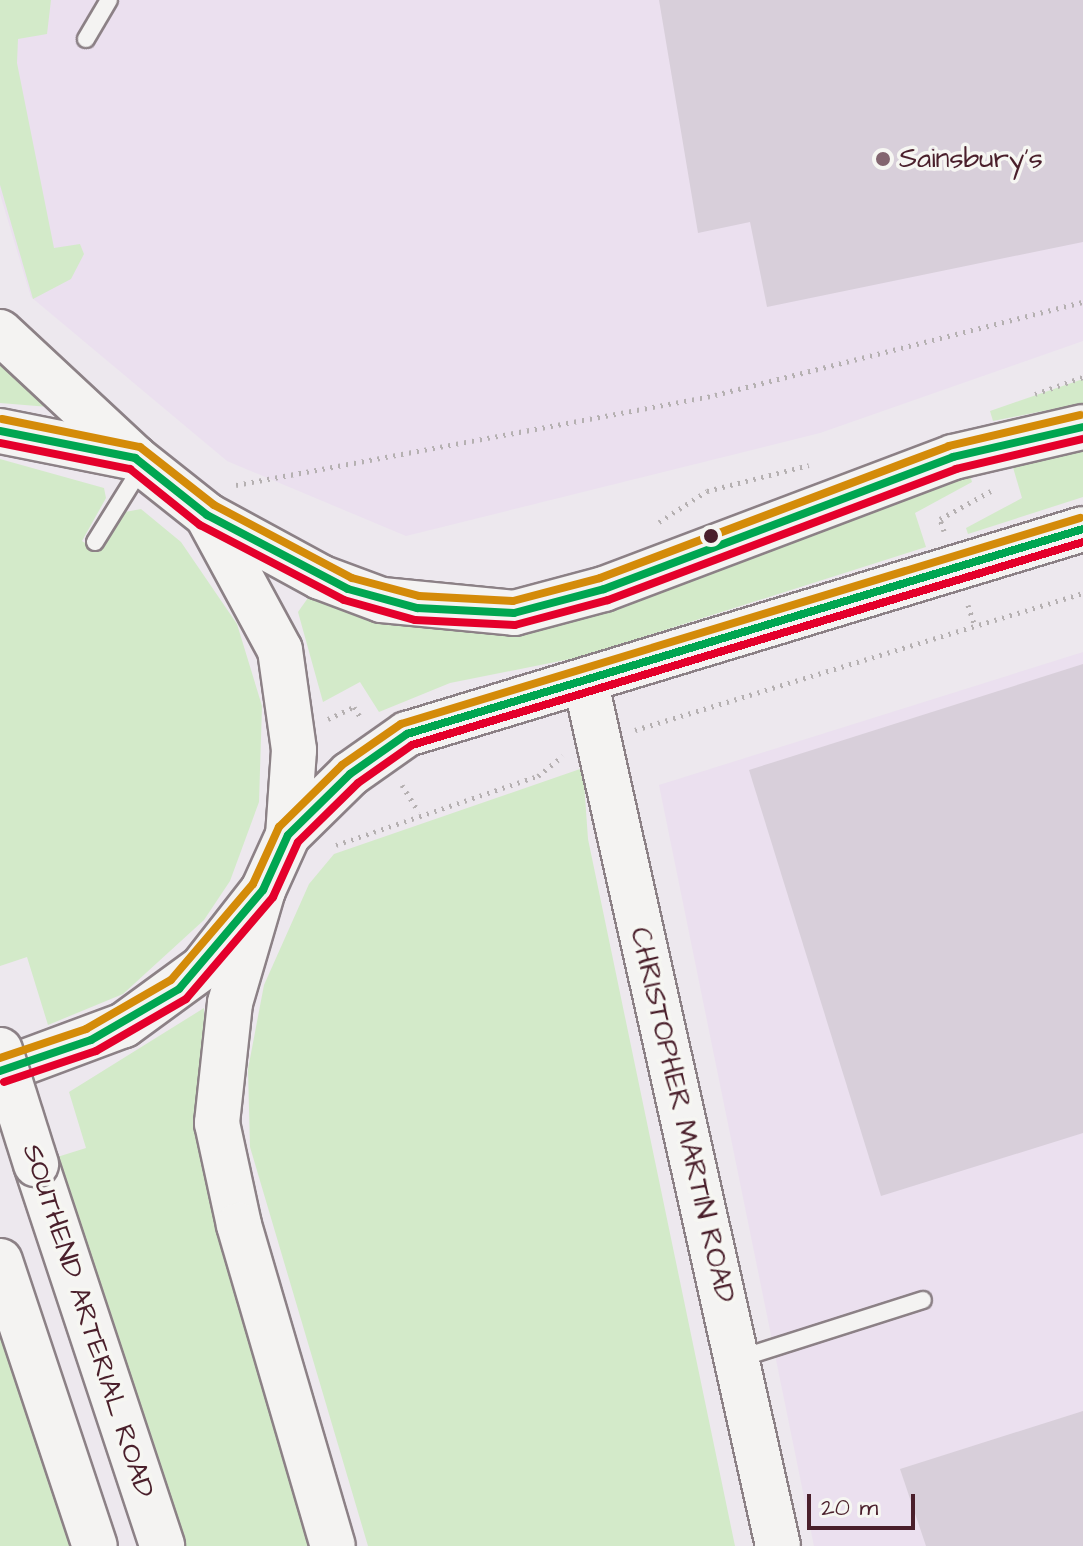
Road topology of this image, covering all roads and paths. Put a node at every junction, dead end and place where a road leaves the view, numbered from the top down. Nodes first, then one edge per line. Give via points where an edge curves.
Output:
1 (109, 0) edge
2 (86, 39) dead end
3 (1083, 302) edge
4 (0, 332) edge
5 (1083, 377) edge
6 (1029, 396) dead end
7 (1083, 427) edge
8 (0, 431) edge
9 (139, 461) junction
10 (819, 463) dead end
11 (996, 488) dead end
12 (226, 493) junction
13 (940, 519) dead end
14 (649, 528) dead end
15 (1083, 529) edge
16 (95, 542) dead end
17 (1083, 593) edge
18 (964, 594) dead end
19 (975, 627) junction
20 (586, 684) junction
21 (354, 707) dead end
22 (323, 722) dead end
23 (586, 744) junction
24 (397, 776) dead end
25 (419, 812) junction
26 (306, 846) junction
27 (263, 890) junction
28 (0, 1050) edge
29 (0, 1071) edge
30 (0, 1261) edge
31 (923, 1300) dead end
32 (737, 1360) junction
33 (95, 1546) edge
34 (162, 1546) edge
35 (333, 1546) edge
36 (778, 1546) edge

1 - 2 lane
3 - 12 path via 715,395
4 - 9 main road
5 - 6 path
7 - 12 main road via 953,457 604,589 514,613 382,600 320,577
8 - 9 main road
9 - 12 main road
9 - 16 lane
10 - 14 path via 707,491
11 - 13 path
12 - 26 main road via 280,650
15 - 20 main road
17 - 19 path
18 - 19 path
19 - 23 path
20 - 23 main road, CHRISTOPHER MARTIN ROAD
20 - 26 main road via 407,734 350,774
21 - 22 path
23 - 25 path via 538,776
23 - 32 main road, CHRISTOPHER MARTIN ROAD
24 - 25 path
25 - 26 path via 332,847
26 - 27 main road
27 - 29 main road via 202,968 152,1008 91,1040
27 - 35 main road via 222,1046 217,1123 239,1225
28 - 34 main road, SOUTHEND ARTERIAL ROAD, bridge
30 - 33 main road
31 - 32 lane
32 - 36 main road, CHRISTOPHER MARTIN ROAD

